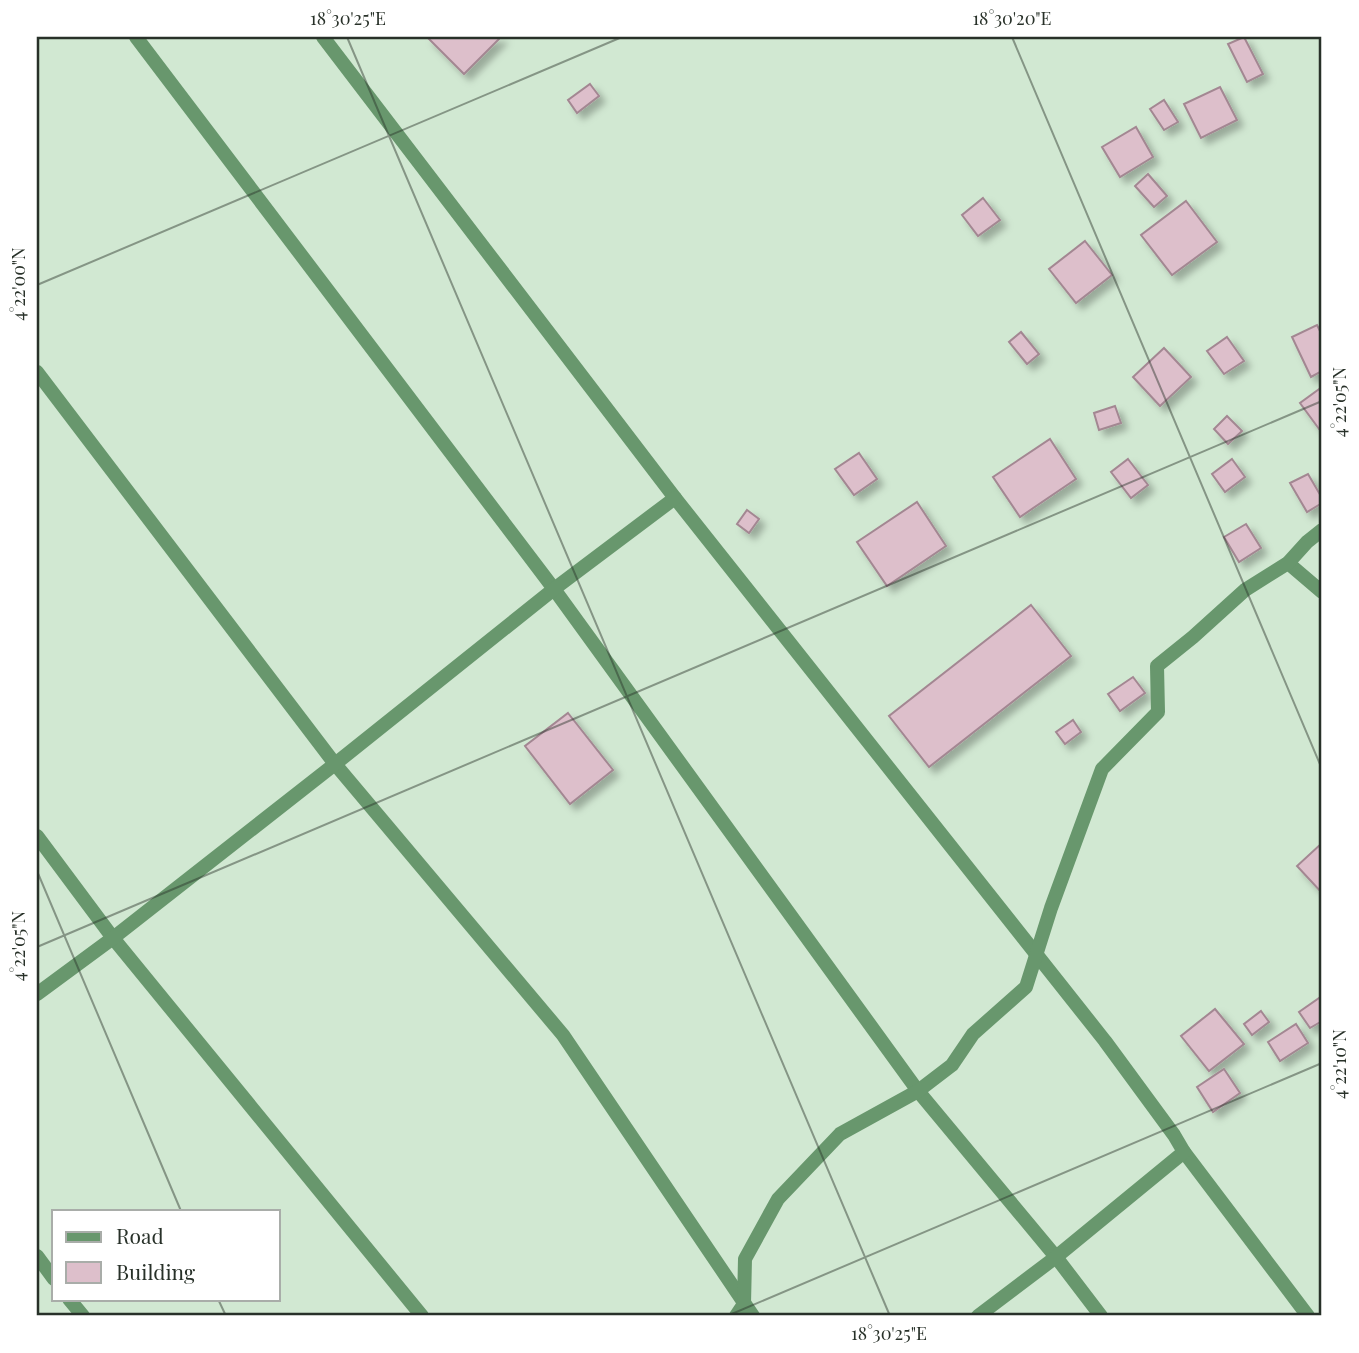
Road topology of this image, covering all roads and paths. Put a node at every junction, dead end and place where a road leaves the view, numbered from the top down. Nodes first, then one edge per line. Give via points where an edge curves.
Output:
1 (136, 37) edge
2 (323, 37) edge
3 (37, 372) edge
4 (675, 498) junction
5 (1322, 530) edge
6 (1288, 564) junction
7 (554, 589) junction
8 (1322, 592) edge
9 (335, 764) junction
10 (37, 836) edge
11 (113, 938) junction
12 (1036, 955) junction
13 (37, 994) edge
14 (918, 1091) junction
15 (1184, 1152) junction
16 (37, 1256) edge
17 (1056, 1257) junction
18 (52, 1276) edge
19 (70, 1300) edge
20 (744, 1312) edge
21 (83, 1316) edge
22 (422, 1316) edge
23 (978, 1316) edge
24 (1101, 1316) edge
25 (1308, 1316) edge

1 - 7 street
2 - 4 street
3 - 9 street
4 - 7 street
4 - 12 street
5 - 6 street
6 - 8 street
6 - 12 street via 1245,590 1157,666 1158,712 1102,769
7 - 9 street
7 - 14 street
9 - 11 street
9 - 20 street via 563,1035
10 - 11 street
11 - 13 street
11 - 22 street
12 - 14 street via 1026,987 973,1034 951,1065
12 - 15 street
14 - 17 street
14 - 20 street via 840,1134 778,1199 746,1259
15 - 17 street
15 - 25 street
16 - 18 street
17 - 23 street
17 - 24 street
19 - 21 street

